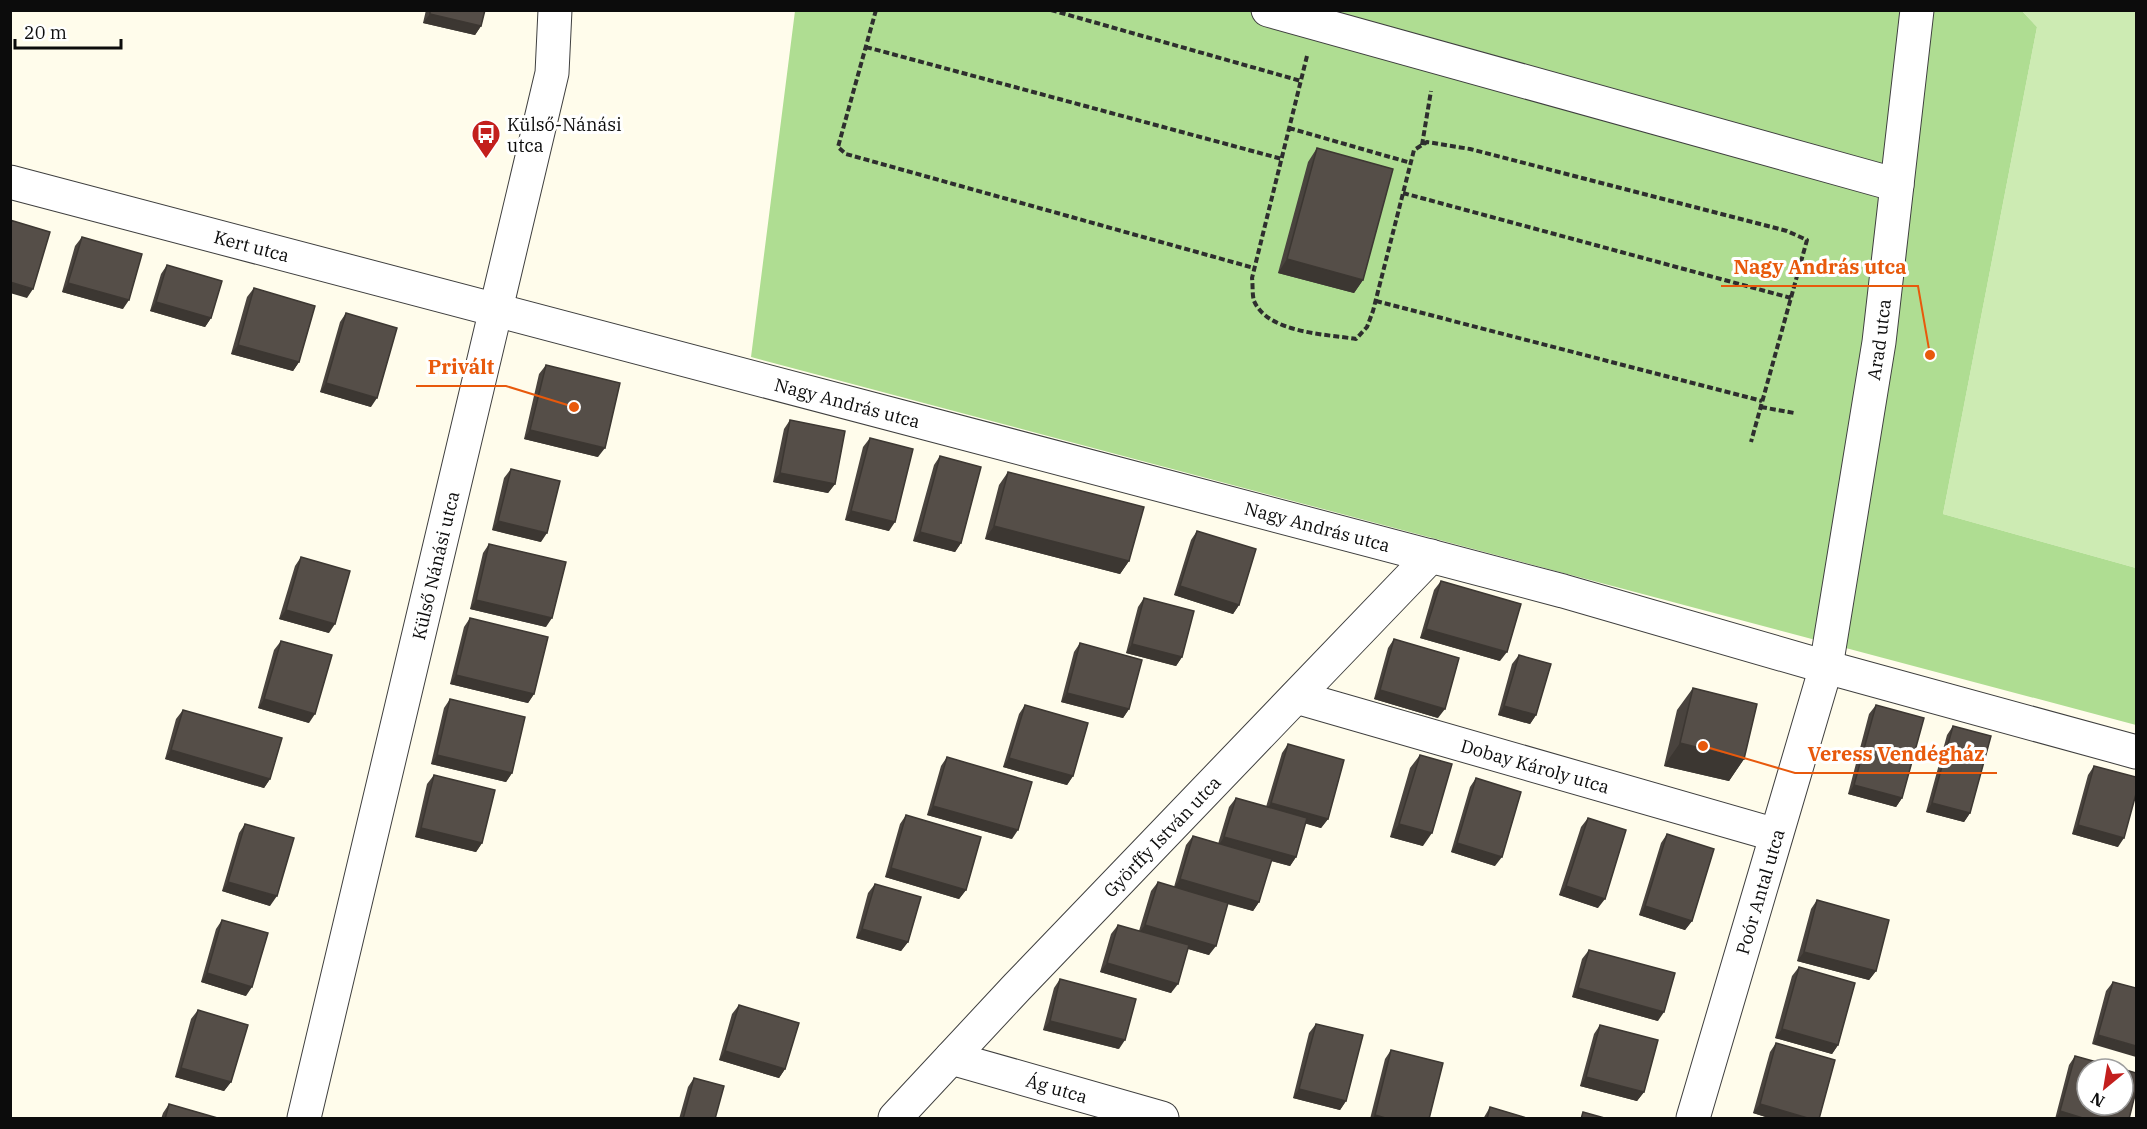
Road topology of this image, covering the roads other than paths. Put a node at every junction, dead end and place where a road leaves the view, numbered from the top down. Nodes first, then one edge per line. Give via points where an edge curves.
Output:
1 (555, 10) edge
2 (1268, 10) edge
3 (1917, 10) edge
4 (10, 182) edge
5 (1898, 185) junction
6 (495, 309) junction
7 (1431, 556) junction
8 (1826, 667) junction
9 (1296, 697) junction
10 (2136, 752) edge
11 (1776, 835) junction
12 (951, 1058) junction
13 (304, 1119) edge
14 (895, 1119) edge
15 (1162, 1119) edge
16 (1693, 1119) edge

1 - 6 street, Külső Nánási utca via 552,73
2 - 5 street
3 - 5 street, Arad utca
4 - 6 street, Kert utca
5 - 8 street, Arad utca via 1879,342
6 - 7 street, Nagy András utca
6 - 13 street, Külső Nánási utca
7 - 8 street, Nagy András utca
7 - 9 street, Györffy István utca
8 - 10 street, Nagy András utca
8 - 11 street, Poór Antal utca
9 - 11 street, Dobay Károly utca
9 - 12 street, Györffy István utca
11 - 16 street, Poór Antal utca
12 - 14 street, Györffy István utca
12 - 15 street, Ág utca

